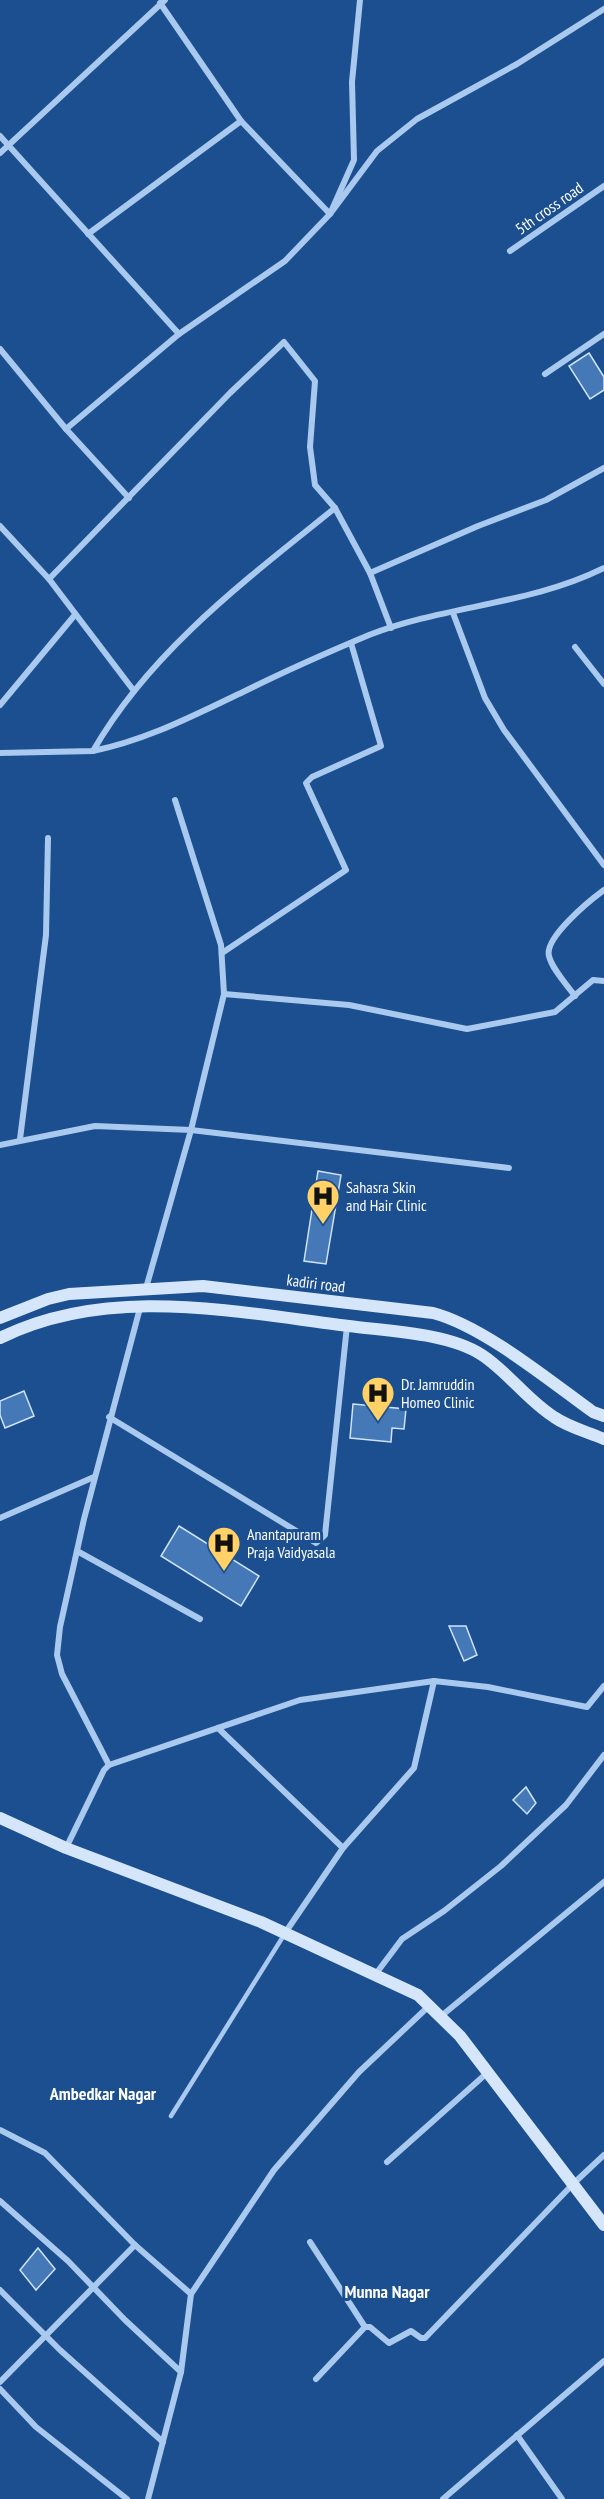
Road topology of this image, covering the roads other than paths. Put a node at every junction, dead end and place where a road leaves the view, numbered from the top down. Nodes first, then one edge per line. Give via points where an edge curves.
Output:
1 (360, 0) edge
2 (163, 2) edge
3 (604, 9) edge
4 (241, 121) junction
5 (0, 136) edge
6 (9, 145) junction
7 (0, 153) edge
8 (604, 186) edge
9 (330, 214) junction
10 (88, 234) junction
11 (510, 251) dead end
12 (179, 334) junction
13 (604, 334) edge
14 (0, 348) edge
15 (545, 374) dead end
16 (66, 429) junction
17 (604, 468) edge
18 (129, 498) junction
19 (335, 508) junction
20 (0, 526) edge
21 (604, 568) edge
22 (370, 573) junction
23 (48, 579) junction
24 (453, 613) junction
25 (74, 616) junction
26 (394, 627) junction
27 (351, 643) junction
28 (575, 647) dead end
29 (604, 684) edge
30 (134, 691) junction
31 (0, 705) edge
32 (93, 751) junction
33 (0, 753) edge
34 (175, 800) dead end
35 (48, 838) dead end
36 (604, 866) edge
37 (604, 890) edge
38 (222, 953) junction
39 (604, 981) edge
40 (224, 994) junction
41 (575, 996) junction
42 (191, 1130) junction
43 (20, 1139) junction
44 (0, 1145) edge
45 (509, 1168) dead end
46 (146, 1288) junction
47 (140, 1308) junction
48 (0, 1318) edge
49 (347, 1326) junction
50 (0, 1338) edge
51 (599, 1414) edge
52 (109, 1417) junction
53 (604, 1439) edge
54 (94, 1477) junction
55 (0, 1518) edge
56 (77, 1551) junction
57 (200, 1619) dead end
58 (434, 1681) junction
59 (604, 1686) edge
60 (218, 1728) junction
61 (604, 1755) edge
62 (109, 1765) junction
63 (0, 1818) edge
64 (66, 1848) junction
65 (343, 1848) junction
66 (604, 1882) edge
67 (285, 1933) junction
68 (375, 1975) junction
69 (429, 2006) junction
70 (440, 2017) junction
71 (488, 2072) junction
72 (171, 2116) dead end
73 (0, 2130) edge
74 (604, 2156) edge
75 (387, 2162) dead end
76 (573, 2184) junction
77 (0, 2200) edge
78 (604, 2225) edge
79 (310, 2242) dead end
80 (135, 2244) junction
81 (94, 2288) junction
82 (0, 2290) edge
83 (191, 2294) junction
84 (365, 2327) junction
85 (46, 2336) junction
86 (604, 2361) edge
87 (181, 2372) junction
88 (316, 2379) dead end
89 (0, 2382) edge
90 (0, 2390) edge
91 (517, 2435) junction
92 (163, 2442) junction
93 (127, 2499) edge
94 (148, 2499) edge
95 (442, 2499) edge
96 (562, 2499) edge

1 - 9 street via 352,82 354,160
2 - 4 street
2 - 6 street
3 - 9 street via 518,64 417,119 377,152
4 - 9 street
4 - 10 street
5 - 6 street
6 - 7 street
6 - 10 street
8 - 11 street, 5th cross road
9 - 12 street via 285,261
10 - 12 street
12 - 16 street
13 - 15 street
14 - 16 street
16 - 18 street
17 - 22 street via 546,500
18 - 19 street via 284,342 315,381 310,447 315,485
18 - 23 street
19 - 22 street
19 - 30 street via 211,612
20 - 23 street
21 - 24 street via 551,591
22 - 26 street
23 - 25 street
24 - 26 street
24 - 36 street via 485,698 504,730
25 - 30 street
25 - 31 street
26 - 27 street
27 - 32 street via 154,735
27 - 38 street via 381,746 306,783 346,870
28 - 29 street
30 - 32 street
32 - 33 street
34 - 38 street
35 - 43 street via 45,944
37 - 41 street via 558,932 548,948 549,958
38 - 40 street
39 - 41 street via 593,980
40 - 41 street via 349,1005 467,1029 555,1012
40 - 42 street
42 - 43 street via 95,1126
42 - 45 street
42 - 46 street
43 - 44 street
46 - 48 main road, kadiri road via 69,1294
46 - 51 main road, kadiri road via 203,1286 452,1318
47 - 49 main road via 214,1307
47 - 50 main road via 70,1313 23,1326
47 - 52 street
49 - 52 street via 325,1535 321,1542 316,1543
49 - 53 main road via 427,1336 482,1354 555,1418
52 - 54 street
54 - 55 street
54 - 56 street
56 - 57 street
56 - 62 street via 57,1655 62,1674
58 - 59 street via 488,1687 587,1707
58 - 60 street via 300,1700
58 - 65 street via 414,1768
60 - 62 street
60 - 65 street
61 - 68 street via 566,1804 501,1866 402,1939
62 - 64 street
63 - 64 main road
64 - 67 main road
65 - 67 street
66 - 70 street
67 - 68 main road
67 - 72 lane
68 - 69 main road via 417,1995
69 - 70 main road
69 - 83 street via 359,2072 274,2170
70 - 71 main road
71 - 75 street
71 - 76 main road
73 - 80 street via 45,2153
74 - 76 street
76 - 78 main road
76 - 84 street via 425,2338 411,2331 390,2343
77 - 81 street
79 - 84 street
80 - 81 street
80 - 83 street
81 - 85 street
81 - 87 street
82 - 85 street
83 - 87 street
84 - 88 street
85 - 89 street
85 - 92 street
86 - 91 street
87 - 92 street
90 - 93 street via 36,2427
91 - 95 street
91 - 96 street
92 - 94 street

